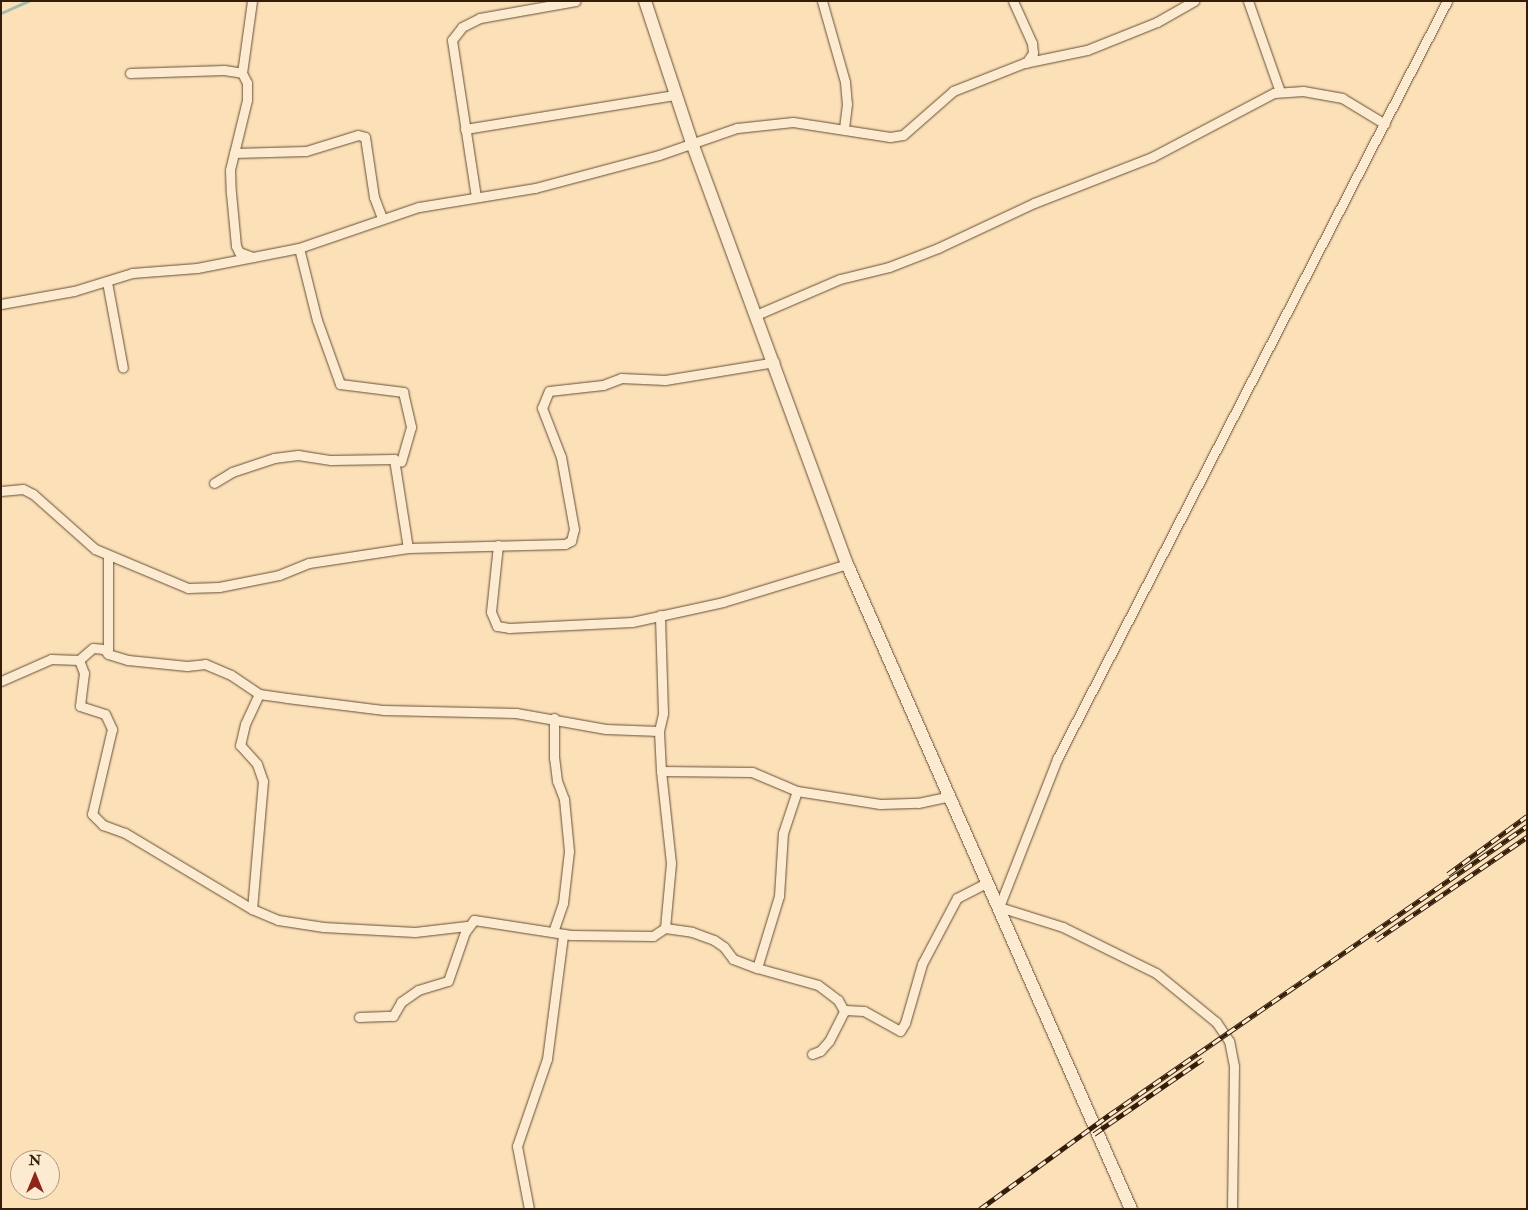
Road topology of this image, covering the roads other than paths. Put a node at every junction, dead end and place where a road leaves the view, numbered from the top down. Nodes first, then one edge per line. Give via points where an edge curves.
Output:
1 (252, 1) edge
2 (575, 1) edge
3 (645, 1) edge
4 (822, 1) edge
5 (1013, 1) edge
6 (1194, 1) edge
7 (1248, 1) edge
8 (1447, 1) edge
9 (1026, 63) junction
10 (130, 73) dead end
11 (242, 73) junction
12 (1280, 92) junction
13 (676, 95) junction
14 (1385, 124) junction
15 (844, 128) junction
16 (465, 129) junction
17 (692, 143) junction
18 (234, 153) junction
19 (476, 197) junction
20 (382, 218) junction
21 (299, 248) junction
22 (256, 258) junction
23 (107, 282) junction
24 (1, 304) edge
25 (756, 315) junction
26 (775, 362) junction
27 (123, 368) dead end
28 (401, 462) dead end
29 (214, 483) dead end
30 (1, 490) edge
31 (498, 545) junction
32 (408, 548) junction
33 (108, 557) junction
34 (848, 564) junction
35 (660, 615) junction
36 (108, 654) junction
37 (79, 660) junction
38 (1, 681) edge
39 (260, 694) junction
40 (554, 718) junction
41 (659, 731) junction
42 (661, 771) junction
43 (797, 791) junction
44 (950, 796) junction
45 (988, 882) junction
46 (999, 907) junction
47 (252, 908) junction
48 (467, 926) junction
49 (665, 928) junction
50 (553, 932) junction
51 (563, 934) junction
52 (757, 968) junction
53 (844, 1011) junction
54 (359, 1017) dead end
55 (812, 1054) dead end
56 (529, 1209) edge
57 (1132, 1209) edge
58 (1232, 1209) edge

1 - 11 street
2 - 16 street via 480,18 462,27 452,40
3 - 13 main road
4 - 15 street via 845,82
5 - 9 street via 1032,43 1032,53
6 - 9 street via 1157,22 1087,50
7 - 12 street
8 - 14 street
9 - 15 street via 954,91 903,135 890,137
10 - 11 street via 224,70
11 - 18 street via 247,83 246,100
12 - 14 street via 1303,91 1342,98
12 - 25 street via 1152,157 1034,203 938,248 889,267 840,279
13 - 16 street
13 - 17 main road
14 - 46 street via 1057,759
15 - 17 street via 793,122 737,128
16 - 19 street
17 - 19 street via 535,188
17 - 25 main road
18 - 20 street via 306,151 358,134 365,137 374,197
18 - 22 street via 230,170 235,242 239,252
19 - 20 street via 419,207
20 - 21 street
21 - 22 street
21 - 28 street via 317,320 340,384 403,392 412,427
22 - 23 street via 197,268 132,273
23 - 24 street
23 - 27 street
25 - 26 main road
26 - 31 street via 665,380 622,378 603,386 548,391 542,408 561,458 574,534 565,544 556,546
26 - 34 main road
29 - 32 street via 232,472 274,458 298,455 332,460 394,459
30 - 33 street via 23,489 33,494
31 - 32 street
31 - 35 street via 491,612 497,626 599,625
32 - 33 street via 309,563 279,575 201,588 188,588
33 - 36 street
34 - 35 street via 723,602
34 - 44 main road
35 - 41 street via 663,713
36 - 37 street via 104,649 93,648
36 - 39 street via 128,660 187,666 205,664 231,675
37 - 38 street via 50,659
37 - 47 street via 84,673 80,706 105,714 112,728 92,814 103,825 125,833
39 - 40 street via 384,710 516,713
39 - 47 street via 245,724 240,745 258,764 263,781
40 - 41 street via 606,728
40 - 50 street via 554,758 557,781 564,799 569,851 563,904
41 - 42 street
42 - 43 street via 752,772
42 - 49 street via 671,864
43 - 44 street via 880,804 918,803
43 - 52 street via 783,833 779,896
44 - 45 main road
45 - 46 main road
45 - 53 street via 957,898 922,964 906,1022 900,1031 864,1011
46 - 57 main road
46 - 58 street via 1063,928 1156,973 1216,1022 1229,1042 1234,1066
47 - 48 street via 278,920 323,927 415,932
48 - 50 street via 478,920
48 - 54 street via 448,982 418,990 401,1002 393,1016
49 - 51 street via 653,936
49 - 52 street via 692,932 714,940 724,946 730,957
50 - 51 street
51 - 56 street via 547,1059 518,1141
52 - 53 street via 818,985 838,1000
53 - 55 street via 829,1042

